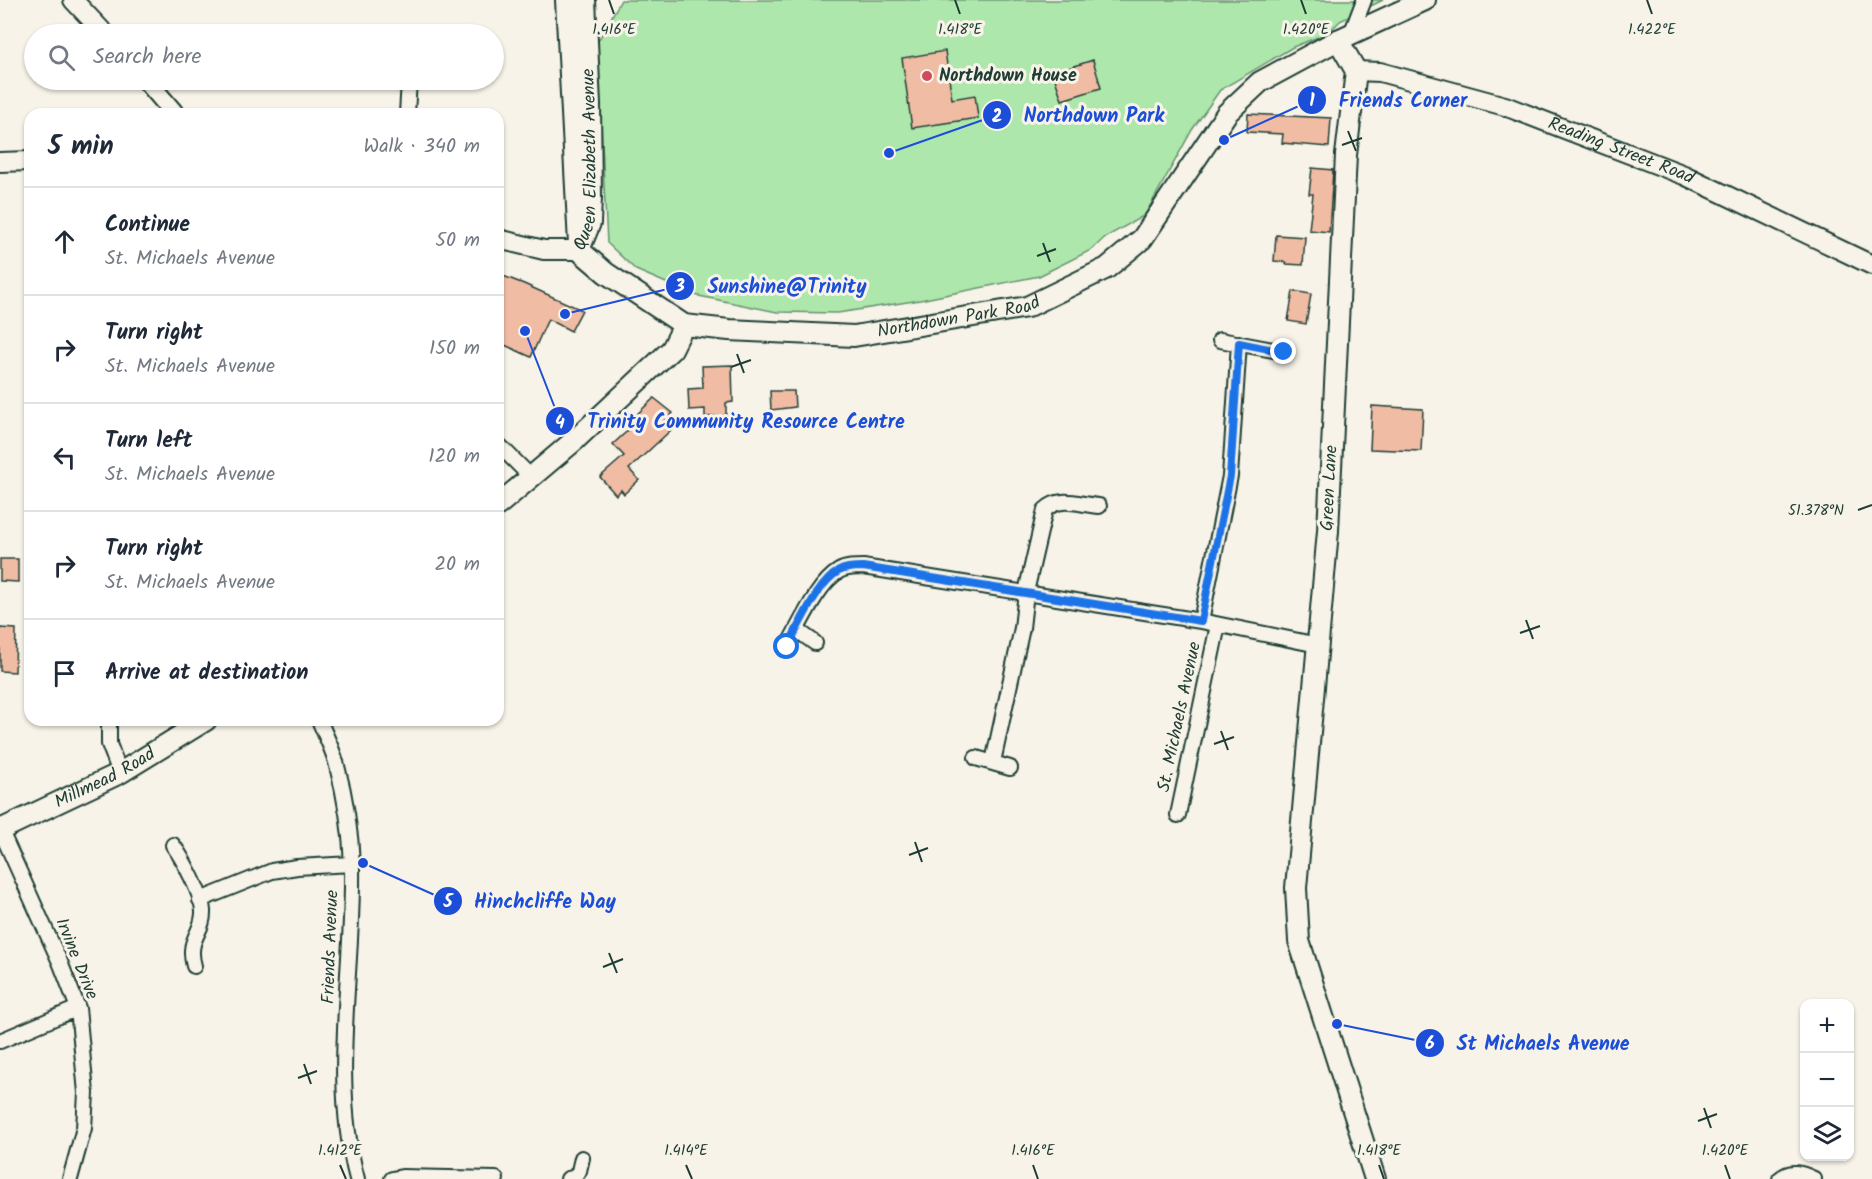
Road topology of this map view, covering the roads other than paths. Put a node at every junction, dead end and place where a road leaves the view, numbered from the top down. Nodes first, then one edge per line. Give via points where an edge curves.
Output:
1 (73, 0) edge
2 (566, 0) edge
3 (585, 0) edge
4 (1364, 0) edge
5 (1425, 0) edge
6 (96, 24) edge
7 (1344, 37) junction
8 (1356, 71) junction
9 (154, 90) edge
10 (408, 90) edge
11 (169, 108) edge
12 (407, 108) edge
13 (24, 161) edge
14 (0, 162) edge
15 (504, 241) edge
16 (579, 250) junction
17 (1872, 266) edge
18 (684, 325) junction
19 (1220, 340) dead end
20 (1239, 343) junction
21 (1284, 352) dead end
22 (504, 450) edge
23 (531, 477) junction
24 (504, 500) edge
25 (1100, 507) dead end
26 (1026, 592) junction
27 (1201, 621) junction
28 (1218, 626) junction
29 (796, 630) junction
30 (815, 643) dead end
31 (1318, 645) junction
32 (787, 647) dead end
33 (109, 726) edge
34 (196, 726) edge
35 (321, 726) edge
36 (976, 758) dead end
37 (993, 762) junction
38 (1010, 768) dead end
39 (120, 773) junction
40 (1178, 815) dead end
41 (0, 830) edge
42 (173, 845) dead end
43 (352, 864) junction
44 (200, 900) junction
45 (194, 966) dead end
46 (78, 1008) junction
47 (0, 1041) edge
48 (582, 1158) dead end
49 (70, 1179) edge
50 (357, 1179) edge
51 (392, 1179) edge
52 (496, 1179) edge
53 (568, 1179) edge
54 (574, 1179) edge
55 (1375, 1179) edge
56 (1780, 1179) edge
57 (1814, 1179) edge

1 - 6 street
2 - 16 main road, Queen Elizabeth Avenue
3 - 16 main road, Queen Elizabeth Avenue via 591,198 590,223
4 - 7 street
5 - 7 main road, Northdown Park Road
7 - 8 main road
7 - 18 main road, Northdown Park Road via 1260,82 1227,113 1142,239 1107,268 1027,307 854,336
8 - 17 street, Reading Street Road via 1380,72 1505,106 1684,175
8 - 31 main road, Green Lane via 1346,155 1328,531
9 - 11 street
10 - 12 street
13 - 14 street
15 - 16 street via 544,250
16 - 18 main road, Northdown Park Road via 606,273
18 - 23 main road via 672,349
19 - 20 street
20 - 21 street
20 - 27 street, St. Michaels Avenue via 1230,476
22 - 23 street
23 - 24 main road
25 - 26 street via 1062,501 1045,510
26 - 27 street, St. Michaels Avenue
26 - 29 street, St. Michaels Avenue via 851,567 839,572 820,590
26 - 37 street
27 - 28 street, St. Michaels Avenue
28 - 31 street, St. Michaels Avenue
28 - 40 street, St. Michaels Avenue
29 - 30 street
29 - 32 street, St. Michaels Avenue
31 - 55 main road, Green Lane via 1296,888 1299,941
33 - 39 street via 109,744
34 - 39 main road, Millmead Road
35 - 43 street, Friends Avenue via 336,761
36 - 37 street
37 - 38 street
39 - 41 main road, Millmead Road
41 - 46 street, Irvine Drive
42 - 44 street
43 - 44 street via 272,871
43 - 50 street, Friends Avenue via 345,1083 350,1148
44 - 45 street via 203,912 191,948
46 - 47 street
46 - 49 street, Irvine Drive via 86,1093 84,1128
48 - 54 street
51 - 52 street
53 - 54 street
56 - 57 street via 1792,1173

